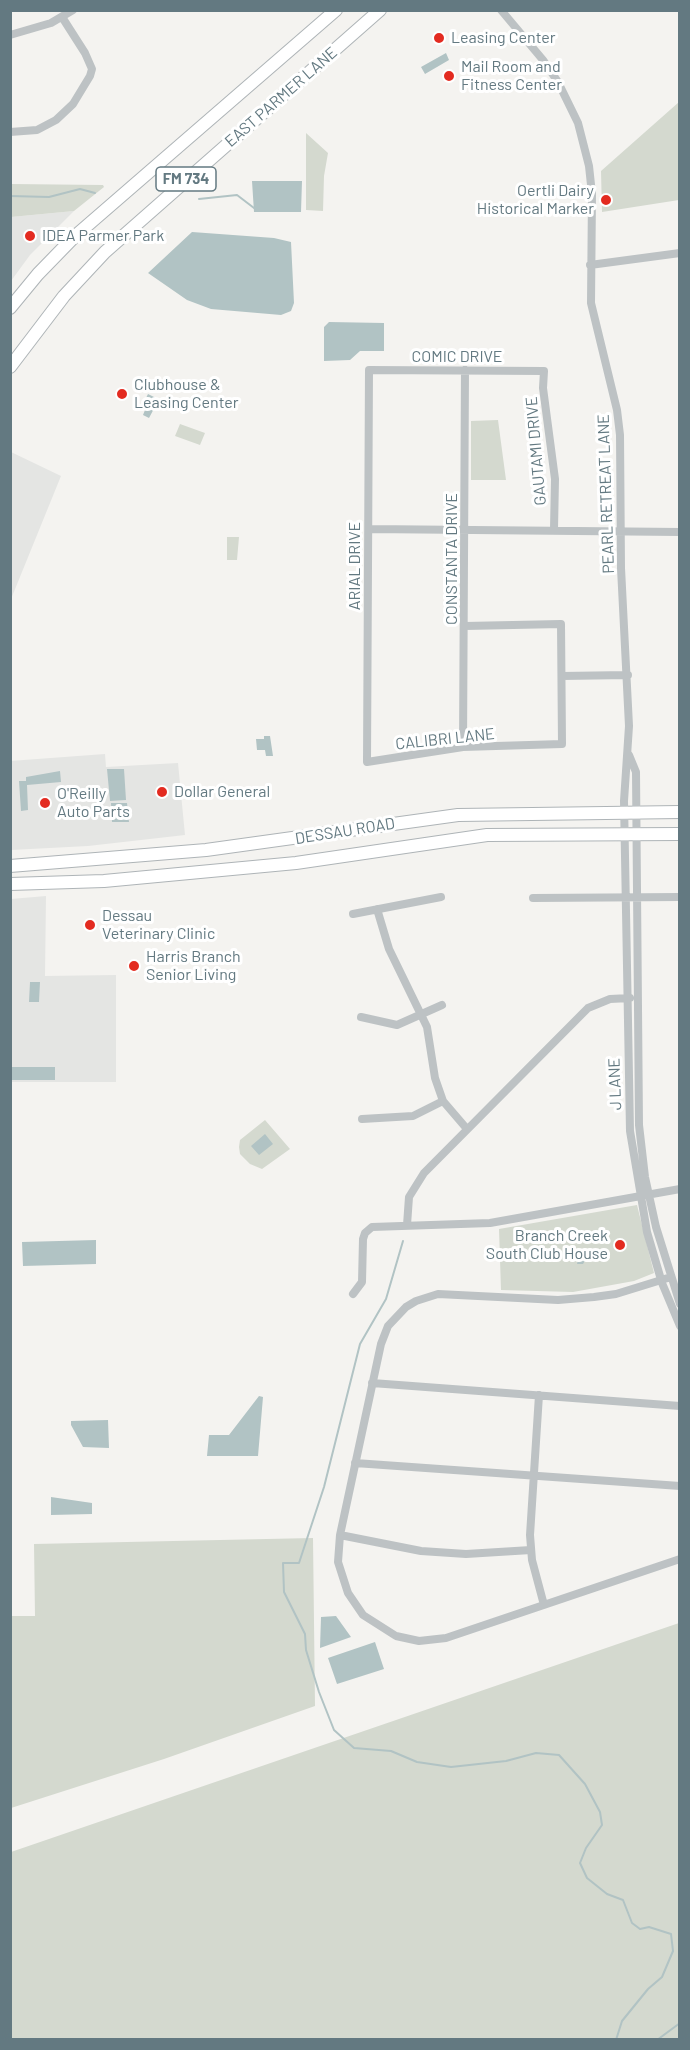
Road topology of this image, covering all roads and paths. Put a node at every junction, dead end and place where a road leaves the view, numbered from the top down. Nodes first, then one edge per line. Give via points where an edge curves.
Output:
1 (73, 10) edge
2 (336, 10) edge
3 (380, 10) edge
4 (501, 10) edge
5 (62, 17) junction
6 (10, 35) edge
7 (10, 132) edge
8 (680, 253) edge
9 (590, 265) junction
10 (10, 308) edge
11 (10, 367) edge
12 (369, 370) joint
13 (465, 370) junction
14 (544, 371) joint
15 (369, 529) junction
16 (465, 529) junction
17 (554, 529) junction
18 (620, 531) junction
19 (680, 531) edge
20 (465, 626) junction
21 (628, 675) junction
22 (562, 676) junction
23 (463, 747) junction
24 (367, 762) joint
25 (630, 812) junction
26 (680, 812) edge
27 (428, 819) junction
28 (631, 834) junction
29 (680, 834) edge
30 (432, 841) junction
31 (101, 860) junction
32 (10, 866) edge
33 (104, 881) junction
34 (10, 884) edge
35 (441, 897) dead end
36 (680, 897) edge
37 (533, 898) dead end
38 (625, 898) junction
39 (637, 898) junction
40 (377, 909) junction
41 (353, 914) dead end
42 (627, 998) junction
43 (637, 998) junction
44 (442, 1005) dead end
45 (422, 1014) junction
46 (362, 1017) dead end
47 (443, 1101) junction
48 (362, 1119) dead end
49 (467, 1130) junction
50 (680, 1190) edge
51 (649, 1195) junction
52 (640, 1197) junction
53 (407, 1226) junction
54 (671, 1277) junction
55 (661, 1280) junction
56 (352, 1294) dead end
57 (680, 1304) edge
58 (680, 1326) edge
59 (372, 1383) junction
60 (539, 1395) junction
61 (680, 1406) edge
62 (355, 1463) junction
63 (533, 1476) junction
64 (680, 1486) edge
65 (340, 1535) junction
66 (531, 1550) junction
67 (680, 1559) edge
68 (544, 1605) junction

1 - 5 street
2 - 10 main road, EAST PARMER LANE / FM 734 via 74,237
3 - 11 main road, EAST PARMER LANE / FM 734 via 105,252 64,296
4 - 9 street, PEARL RETREAT LANE via 551,70 578,123 591,179
5 - 6 street
5 - 7 street via 85,54 92,69 90,76 73,104 56,120 37,130
8 - 9 street
9 - 18 street, PEARL RETREAT LANE via 592,316 619,422
12 - 13 street, COMIC DRIVE
12 - 15 street, ARIAL DRIVE
13 - 14 street, COMIC DRIVE
13 - 16 street, CONSTANTA DRIVE
14 - 17 street, GAUTAMI DRIVE via 555,479
15 - 16 street
15 - 24 street, ARIAL DRIVE
16 - 17 street
16 - 20 street, CONSTANTA DRIVE
17 - 18 street
18 - 19 street
18 - 21 street, PEARL RETREAT LANE
20 - 22 street via 561,624
20 - 23 street, CONSTANTA DRIVE
21 - 22 street
21 - 25 street, PEARL RETREAT LANE via 629,755 636,772
22 - 23 street, CALIBRI LANE via 562,744
23 - 24 street, CALIBRI LANE
25 - 26 main road, DESSAU ROAD
25 - 27 main road, DESSAU ROAD via 504,812
25 - 28 street
25 - 28 street
27 - 30 main road
27 - 31 main road, DESSAU ROAD
28 - 29 main road, DESSAU ROAD
28 - 30 main road, DESSAU ROAD via 487,835
28 - 38 street, J LANE
28 - 39 street, J LANE
30 - 33 main road, DESSAU ROAD via 296,863
31 - 32 main road, DESSAU ROAD
31 - 33 main road
33 - 34 main road, DESSAU ROAD
35 - 40 street
36 - 39 street
37 - 38 street
38 - 39 street
38 - 42 street, J LANE
39 - 43 street, J LANE
40 - 41 street
40 - 45 street via 389,949
42 - 43 street
42 - 49 street via 610,999 588,1008
42 - 52 street, J LANE via 630,1131
43 - 51 street, J LANE via 639,1125
44 - 45 street
45 - 46 street via 397,1025
45 - 47 street
47 - 48 street via 413,1116
47 - 49 street
49 - 53 street via 411,1190
50 - 51 street
51 - 52 street
51 - 54 street, J LANE
52 - 53 street via 490,1223
52 - 55 street, J LANE
53 - 56 street via 372,1227 364,1233 364,1275
54 - 55 street
54 - 57 street, J LANE
55 - 58 street, J LANE
55 - 59 street via 616,1294 576,1299 452,1294 427,1297 406,1307 388,1326
59 - 60 street
59 - 62 street
60 - 61 street
60 - 63 street
62 - 63 street
62 - 65 street
63 - 64 street
63 - 66 street
65 - 66 street via 421,1551 466,1554
65 - 68 street via 338,1562 348,1593 363,1615 396,1636 419,1641 446,1638
66 - 68 street
67 - 68 street

